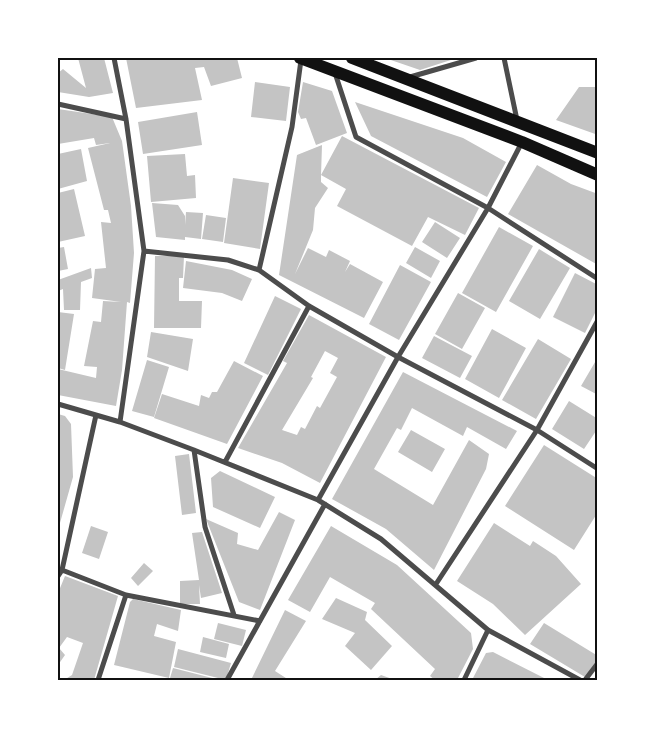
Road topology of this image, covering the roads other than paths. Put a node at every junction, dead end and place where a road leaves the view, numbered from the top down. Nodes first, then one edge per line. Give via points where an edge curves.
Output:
1 (114, 58) edge
2 (301, 58) edge
3 (352, 58) edge
4 (476, 58) edge
5 (504, 58) edge
6 (334, 70) junction
7 (406, 78) junction
8 (58, 104) edge
9 (126, 119) junction
10 (517, 121) junction
11 (522, 142) junction
12 (598, 153) edge
13 (598, 174) edge
14 (488, 208) junction
15 (144, 251) junction
16 (259, 270) junction
17 (598, 279) edge
18 (309, 306) junction
19 (598, 320) edge
20 (398, 357) junction
21 (58, 404) edge
22 (96, 415) junction
23 (120, 422) junction
24 (537, 430) junction
25 (194, 450) junction
26 (225, 462) junction
27 (598, 469) edge
28 (318, 500) junction
29 (325, 504) junction
30 (62, 570) junction
31 (58, 576) edge
32 (436, 584) junction
33 (126, 595) junction
34 (234, 615) junction
35 (260, 621) junction
36 (488, 630) junction
37 (598, 663) edge
38 (98, 680) edge
39 (227, 680) edge
40 (464, 680) edge
41 (580, 680) edge
42 (585, 680) edge

1 - 9 street
2 - 6 main road
2 - 16 street via 292,127
3 - 7 main road
4 - 7 street
5 - 10 street
6 - 11 main road
6 - 14 street via 356,137
7 - 10 main road
8 - 9 street
9 - 15 street
10 - 12 main road
11 - 13 main road
11 - 14 street
14 - 17 street
14 - 20 street
15 - 16 street via 228,260
15 - 23 street
16 - 18 street
18 - 20 street
18 - 26 street
19 - 24 street
20 - 24 street
20 - 28 street
21 - 22 street
22 - 23 street
22 - 30 street
23 - 25 street
24 - 27 street
24 - 32 street
25 - 26 street
25 - 34 street via 205,527
26 - 28 street
28 - 29 street
29 - 32 street via 381,539
29 - 35 street
30 - 31 street
30 - 33 street
32 - 36 street
33 - 34 street
33 - 38 street
34 - 35 street
35 - 39 street
36 - 40 street
36 - 41 street
37 - 42 street

